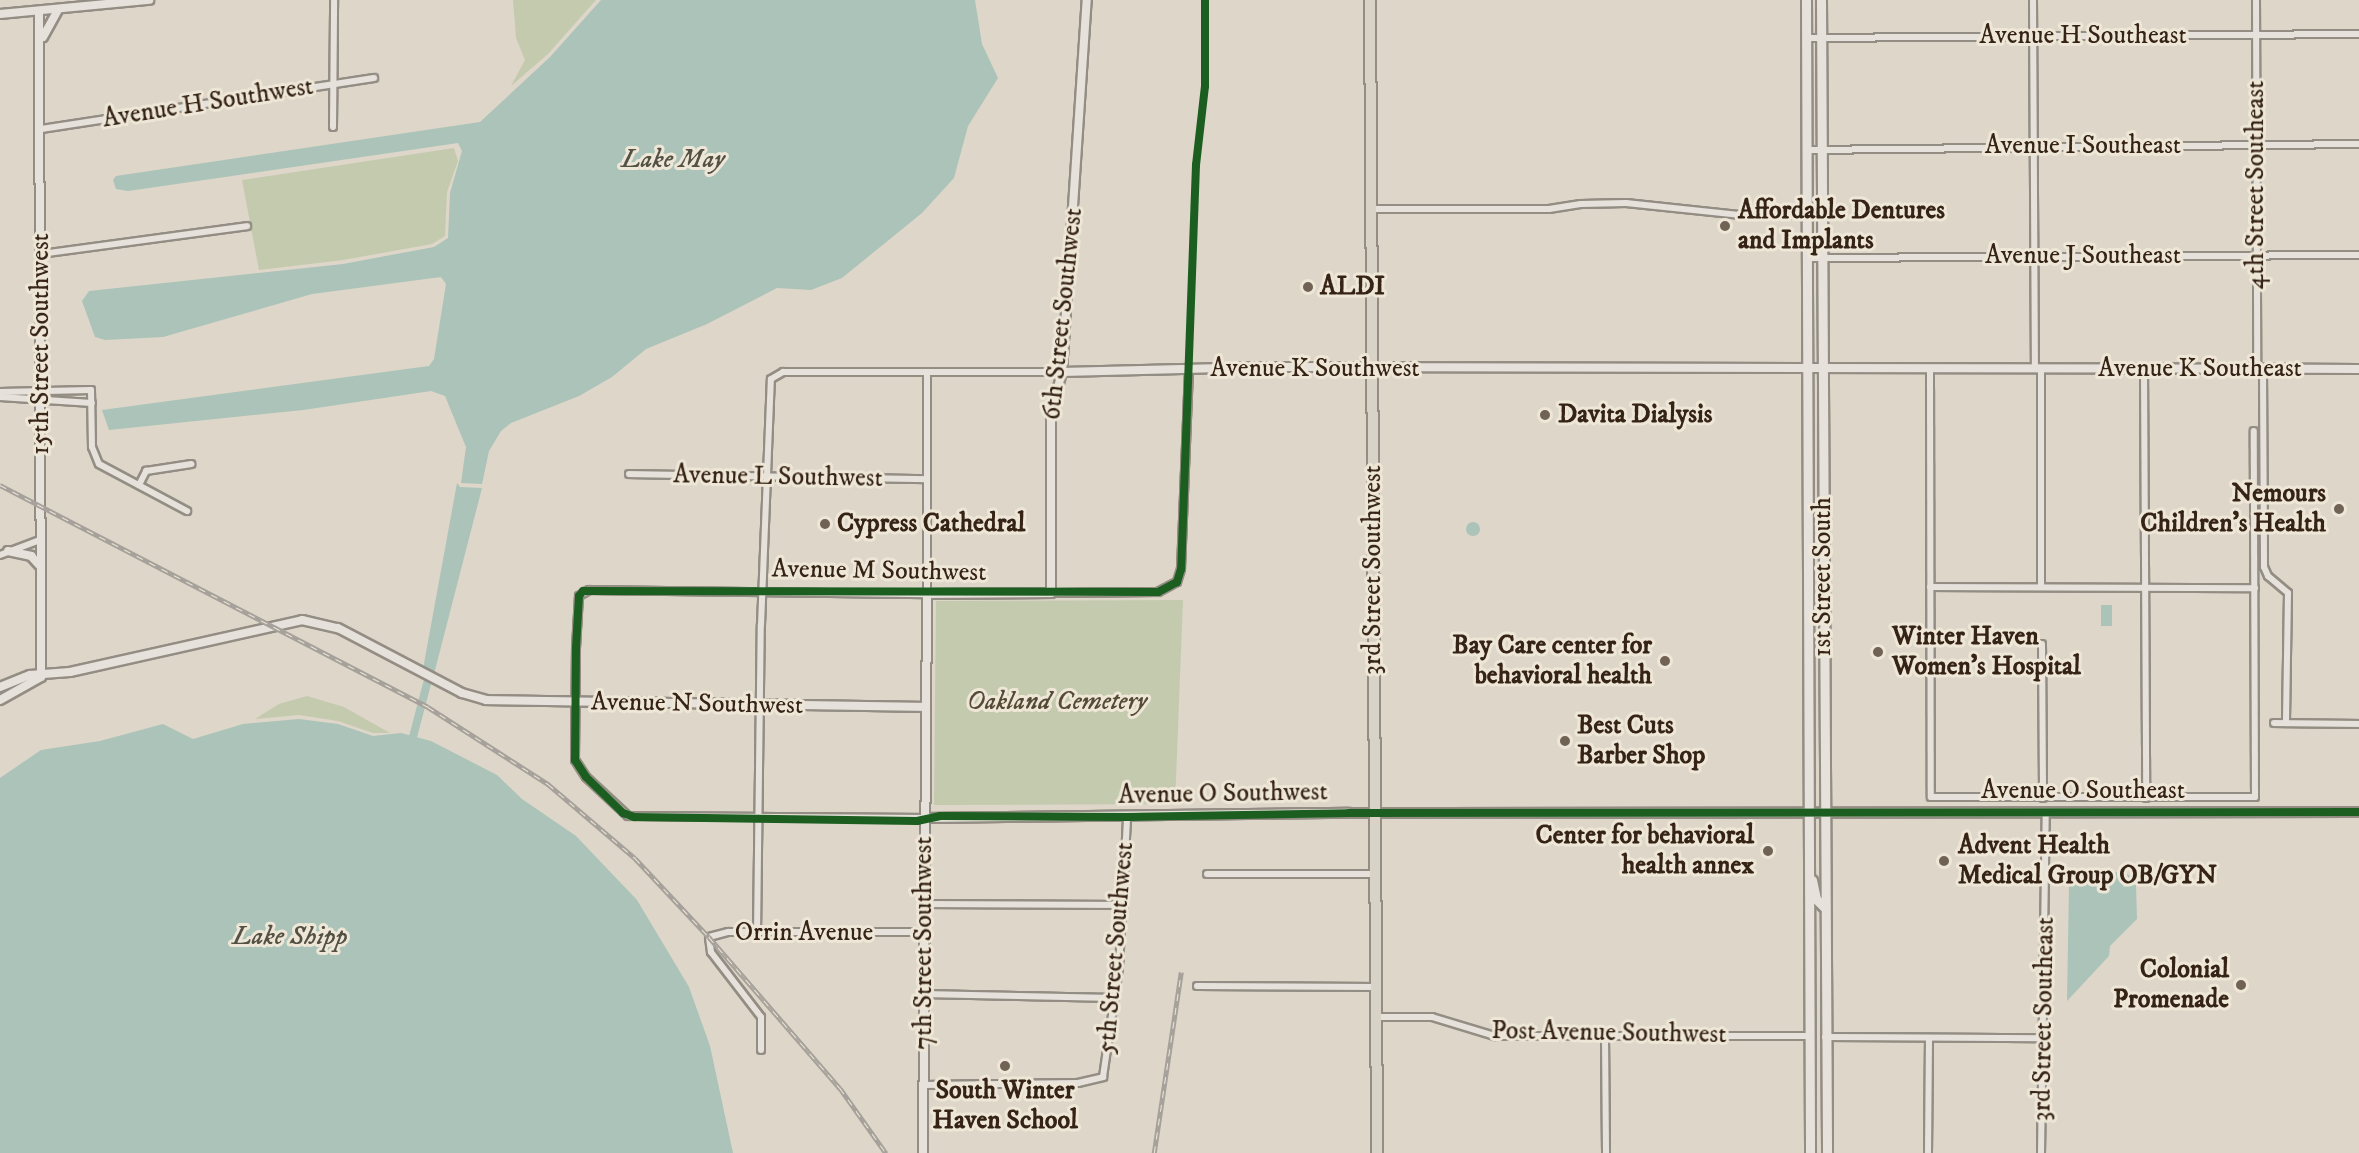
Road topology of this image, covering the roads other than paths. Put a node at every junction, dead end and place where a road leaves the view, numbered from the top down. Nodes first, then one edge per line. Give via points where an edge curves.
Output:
1 (149, 0) edge
2 (334, 0) edge
3 (1087, 0) edge
4 (1370, 0) edge
5 (1806, 0) edge
6 (1821, 0) edge
7 (2033, 0) edge
8 (2256, 0) edge
9 (58, 10) junction
10 (39, 12) junction
11 (0, 14) edge
12 (2359, 34) edge
13 (2256, 35) junction
14 (2033, 36) junction
15 (1806, 38) junction
16 (1821, 38) junction
17 (41, 41) junction
18 (374, 78) dead end
19 (332, 84) junction
20 (333, 127) dead end
21 (41, 129) junction
22 (2359, 144) edge
23 (2034, 146) junction
24 (2256, 146) junction
25 (1820, 148) junction
26 (1806, 150) junction
27 (1370, 209) junction
28 (1807, 215) junction
29 (247, 226) dead end
30 (42, 254) junction
31 (2359, 255) edge
32 (2256, 256) junction
33 (1821, 257) junction
34 (2034, 257) junction
35 (1807, 258) junction
36 (1807, 368) junction
37 (1372, 369) junction
38 (2038, 369) junction
39 (2144, 369) junction
40 (2359, 369) edge
41 (1189, 370) junction
42 (1822, 370) junction
43 (1930, 370) junction
44 (2260, 370) junction
45 (1062, 372) junction
46 (927, 373) junction
47 (41, 390) junction
48 (0, 392) edge
49 (0, 397) edge
50 (41, 401) junction
51 (92, 403) junction
52 (2254, 431) dead end
53 (191, 464) dead end
54 (629, 474) dead end
55 (766, 478) junction
56 (927, 479) junction
57 (139, 485) junction
58 (187, 512) dead end
59 (40, 540) junction
60 (4, 553) edge
61 (39, 565) junction
62 (1930, 587) junction
63 (2041, 587) junction
64 (2144, 588) junction
65 (2254, 588) junction
66 (762, 590) junction
67 (1051, 593) junction
68 (927, 594) junction
69 (2042, 644) dead end
70 (41, 677) junction
71 (0, 687) edge
72 (0, 700) edge
73 (576, 703) junction
74 (761, 705) junction
75 (926, 707) junction
76 (2274, 723) dead end
77 (2286, 723) junction
78 (2359, 724) edge
79 (2043, 798) junction
80 (2146, 798) junction
81 (2046, 812) junction
82 (2359, 812) edge
83 (1375, 814) junction
84 (1807, 815) junction
85 (1823, 815) junction
86 (1127, 817) junction
87 (925, 818) junction
88 (759, 819) junction
89 (1808, 866) junction
90 (1207, 874) dead end
91 (1375, 874) junction
92 (924, 904) junction
93 (1124, 905) junction
94 (1824, 907) junction
95 (924, 932) junction
96 (757, 934) junction
97 (1197, 986) dead end
98 (1376, 987) junction
99 (923, 994) junction
100 (1114, 998) junction
101 (1376, 1017) junction
102 (1605, 1036) junction
103 (1809, 1036) junction
104 (1825, 1037) junction
105 (1929, 1038) junction
106 (2044, 1038) junction
107 (761, 1050) dead end
108 (924, 1084) junction
109 (1375, 1139) junction
110 (923, 1153) edge
111 (1370, 1153) edge
112 (1377, 1153) edge
113 (1606, 1153) edge
114 (1810, 1153) edge
115 (1827, 1153) edge
116 (1928, 1153) edge
117 (2041, 1153) edge

1 - 9 street
2 - 19 street
3 - 45 street, 6th Street Southwest
4 - 27 highway, 3rd Street Southwest
5 - 15 main road, 1st Street South
6 - 16 main road, 1st Street South
7 - 14 street
8 - 13 street, 4th Street Southeast
9 - 10 street
9 - 17 street
10 - 11 street
10 - 17 street, 15th Street Southwest
12 - 13 street, Avenue H Southeast
13 - 14 street, Avenue H Southeast
13 - 24 street, 4th Street Southeast
14 - 16 street, Avenue H Southeast
14 - 23 street
15 - 16 street, Avenue H Southeast
15 - 26 main road, 1st Street South
16 - 25 main road, 1st Street South
17 - 21 street, 15th Street Southwest
18 - 19 street, Avenue H Southwest
19 - 20 street
19 - 21 street, Avenue H Southwest
21 - 30 street, 15th Street Southwest
22 - 24 street, Avenue I Southeast
23 - 24 street, Avenue I Southeast
23 - 25 street, Avenue I Southeast
23 - 34 street
24 - 32 street, 4th Street Southeast
25 - 26 street, Avenue I Southeast
25 - 33 main road, 1st Street South
26 - 28 main road, 1st Street South
27 - 28 street via 1549,209 1586,203 1626,203 1741,215
27 - 37 highway, 3rd Street Southwest
28 - 35 main road, 1st Street South
29 - 30 street
30 - 47 street, 15th Street Southwest
31 - 32 street, Avenue J Southeast
32 - 34 street, Avenue J Southeast
32 - 44 street, 4th Street Southeast
33 - 34 street, Avenue J Southeast
33 - 35 street, Avenue J Southeast
33 - 42 main road, 1st Street South
34 - 38 street
35 - 36 main road, 1st Street South
36 - 37 street, Avenue K Southwest
36 - 42 street, Avenue K Southwest
36 - 84 main road, 1st Street South
37 - 41 street, Avenue K Southwest
37 - 83 highway, 3rd Street Southwest
38 - 39 street, Avenue K Southeast
38 - 43 street, Avenue K Southeast
38 - 63 street
39 - 44 street, Avenue K Southeast
39 - 64 street
40 - 44 street, Avenue K Southeast
41 - 45 street, Avenue K Southwest
41 - 67 street, Avenue M Southwest via 1181,569 1173,586 1158,592
42 - 43 street, Avenue K Southeast
42 - 85 main road, 1st Street South
43 - 62 street
44 - 77 street, 4th Street Southeast via 2264,567 2268,576 2288,593
45 - 46 street, Avenue K Southwest
45 - 67 street, 6th Street Southwest via 1051,415
46 - 55 street, Avenue K Southwest via 783,372 772,376
46 - 56 street, 7th Street Southwest
47 - 48 street
47 - 50 street, 15th Street Southwest
47 - 51 street via 92,390
49 - 50 street
50 - 51 street
50 - 59 street, 15th Street Southwest
51 - 57 street via 94,456 105,468
52 - 65 street
53 - 57 street via 146,471
54 - 55 street, Avenue L Southwest
55 - 56 street, Avenue L Southwest
55 - 66 street
56 - 68 street, 7th Street Southwest
57 - 58 street
59 - 60 street
59 - 61 street, 15th Street Southwest
60 - 61 street via 31,556
61 - 70 street, 15th Street Southwest
62 - 63 street
62 - 79 street via 1931,797
63 - 64 street
64 - 65 street
64 - 80 street
65 - 80 street via 2255,797
66 - 68 street, Avenue M Southwest
66 - 73 street, Avenue M Southwest via 583,591 579,596
66 - 74 street
67 - 68 street, Avenue M Southwest
68 - 75 street, 7th Street Southwest
69 - 79 street
70 - 71 street via 30,675
70 - 72 street
70 - 73 street, Avenue N Southwest via 302,620 321,622 438,681 486,700
73 - 74 street, Avenue N Southwest
73 - 88 street, Avenue O Southwest via 575,760 586,777 623,813 639,817
74 - 75 street, Avenue N Southwest
74 - 88 street
75 - 87 street, 7th Street Southwest
76 - 77 street
77 - 78 street
79 - 80 street
81 - 82 street, Avenue O Southeast
81 - 85 street, Avenue O Southeast
81 - 106 street, 3rd Street Southeast
83 - 84 street, Avenue O Southwest
83 - 86 street, Avenue O Southwest
83 - 91 highway, 3rd Street Southwest
84 - 85 street, Avenue O Southeast
84 - 89 main road, 1st Street South
85 - 94 main road, 1st Street South
86 - 87 street, Avenue O Southwest
86 - 93 street, 5th Street Southwest
87 - 88 street, Avenue O Southwest
87 - 92 street, 7th Street Southwest
88 - 96 street
89 - 94 main road via 1816,899
89 - 103 main road, 1st Street South
90 - 91 street
91 - 98 highway, 3rd Street Southwest
92 - 93 street
92 - 95 street, 7th Street Southwest
93 - 100 street, 5th Street Southwest
94 - 104 main road, 1st Street South
95 - 96 street, Orrin Avenue
95 - 99 street, 7th Street Southwest
96 - 107 street, Orrin Avenue via 717,933 709,937 708,945 761,1017
97 - 98 street
98 - 101 highway, 3rd Street Southwest
99 - 100 street
99 - 108 street, 7th Street Southwest
100 - 108 street, 5th Street Southwest via 1102,1077 1078,1083
101 - 102 street, Post Avenue Southwest via 1432,1017 1495,1036
101 - 109 highway, 3rd Street Southwest
102 - 103 street, Post Avenue Southwest
102 - 113 street
103 - 114 main road, 1st Street South
104 - 105 street
104 - 115 main road, 1st Street South
105 - 106 street
105 - 116 street
106 - 117 street, 3rd Street Southeast
108 - 110 street, 7th Street Southwest
109 - 111 highway, 3rd Street Southwest
109 - 112 highway, 3rd Street Southwest

